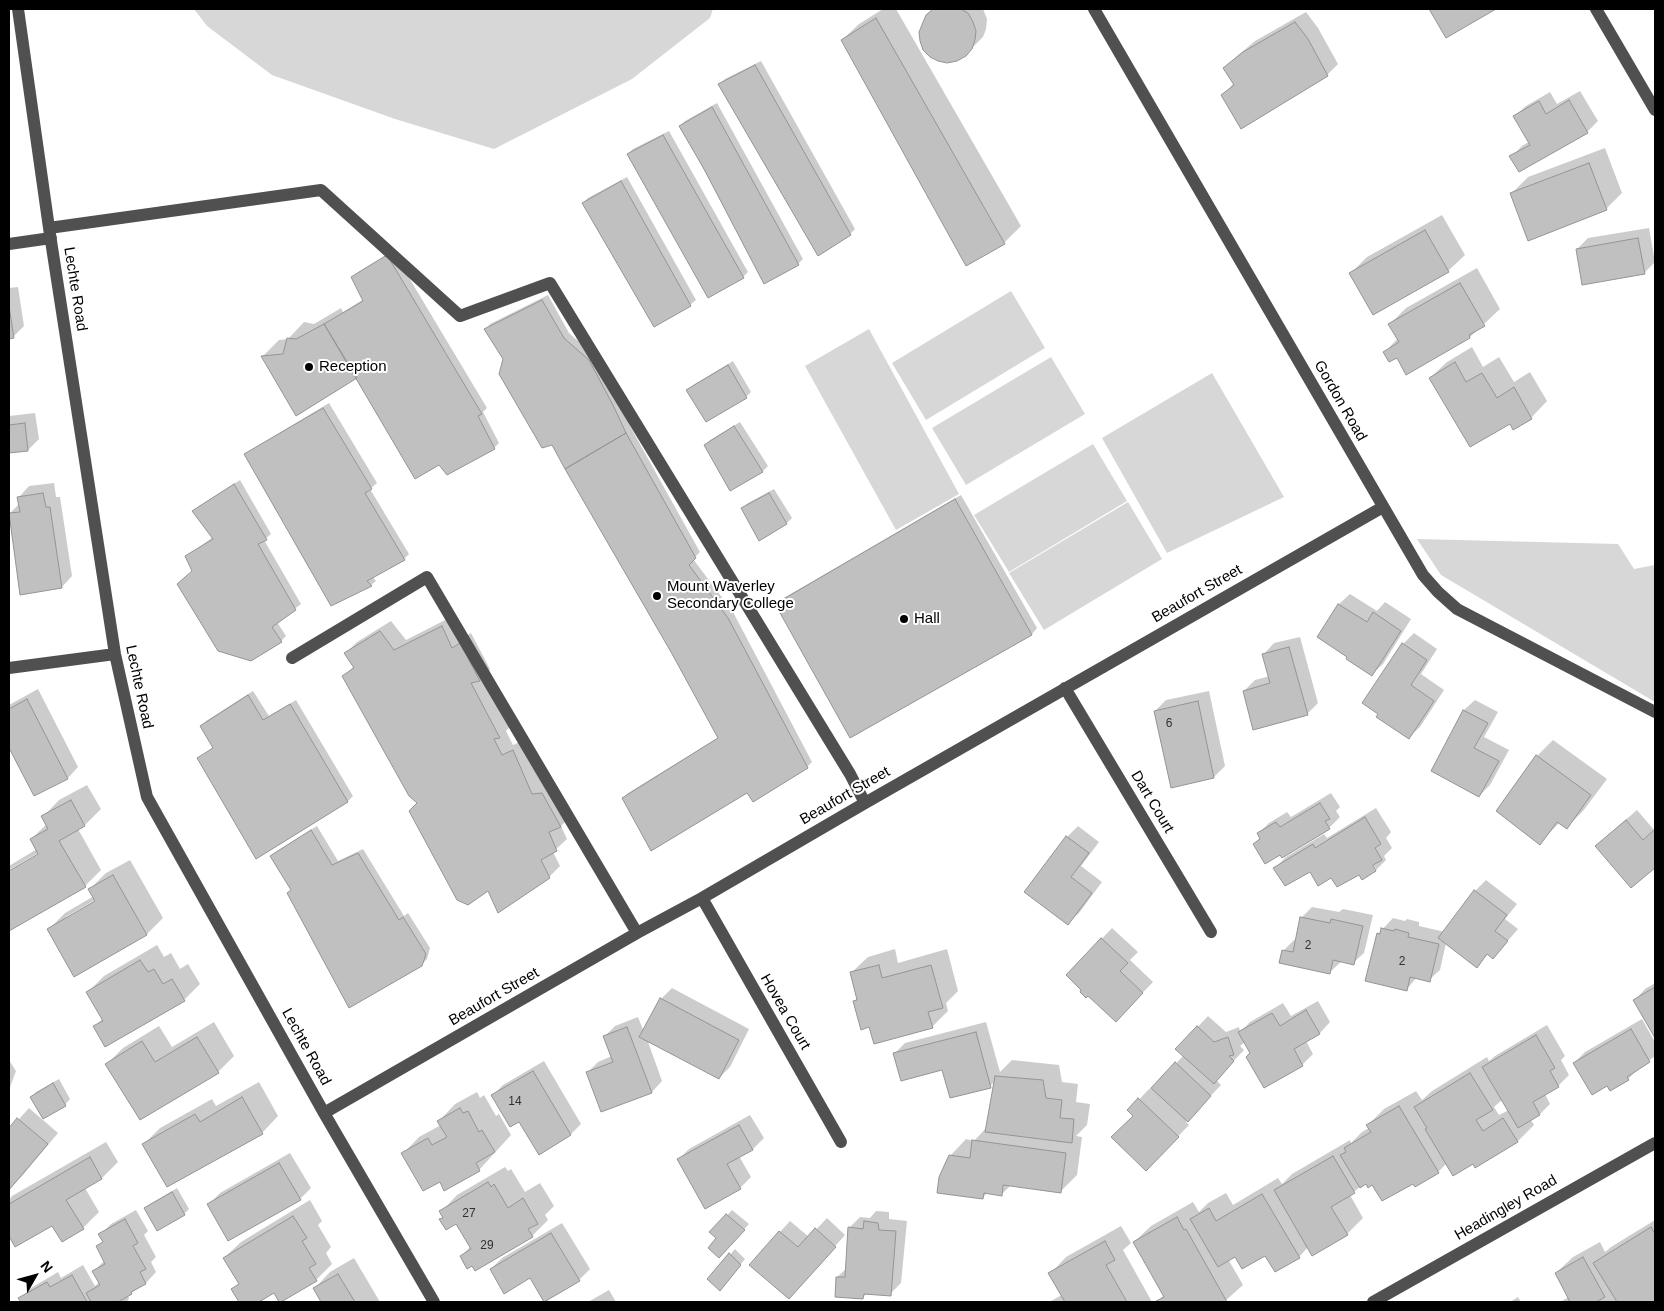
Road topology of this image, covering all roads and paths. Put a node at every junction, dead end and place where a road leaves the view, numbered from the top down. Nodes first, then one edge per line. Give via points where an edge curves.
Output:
1 (18, 9) edge
2 (1094, 9) edge
3 (1596, 9) edge
4 (1655, 110) edge
5 (50, 233) junction
6 (9, 244) edge
7 (1383, 507) junction
8 (115, 654) junction
9 (292, 658) dead end
10 (9, 668) edge
11 (1065, 688) junction
12 (1655, 712) edge
13 (866, 803) junction
14 (702, 898) junction
15 (1211, 932) dead end
16 (638, 933) junction
17 (324, 1113) junction
18 (840, 1142) dead end
19 (1655, 1143) edge
20 (434, 1302) edge
21 (1373, 1302) edge

1 - 5 street, Lechte Road
2 - 7 street, Gordon Road
3 - 4 street
5 - 6 street
5 - 8 street, Lechte Road
5 - 13 street via 321,190 460,316 550,283
7 - 11 street, Beaufort Street
7 - 12 street, Gordon Road via 1423,575 1458,609
8 - 10 street
8 - 17 street, Lechte Road via 147,797
9 - 16 street via 427,577
11 - 13 street, Beaufort Street
11 - 15 street, Dart Court
13 - 14 street, Beaufort Street
14 - 16 street, Beaufort Street
14 - 18 street, Hovea Court
16 - 17 street, Beaufort Street
17 - 20 street, Lechte Road
19 - 21 street, Headingley Road

